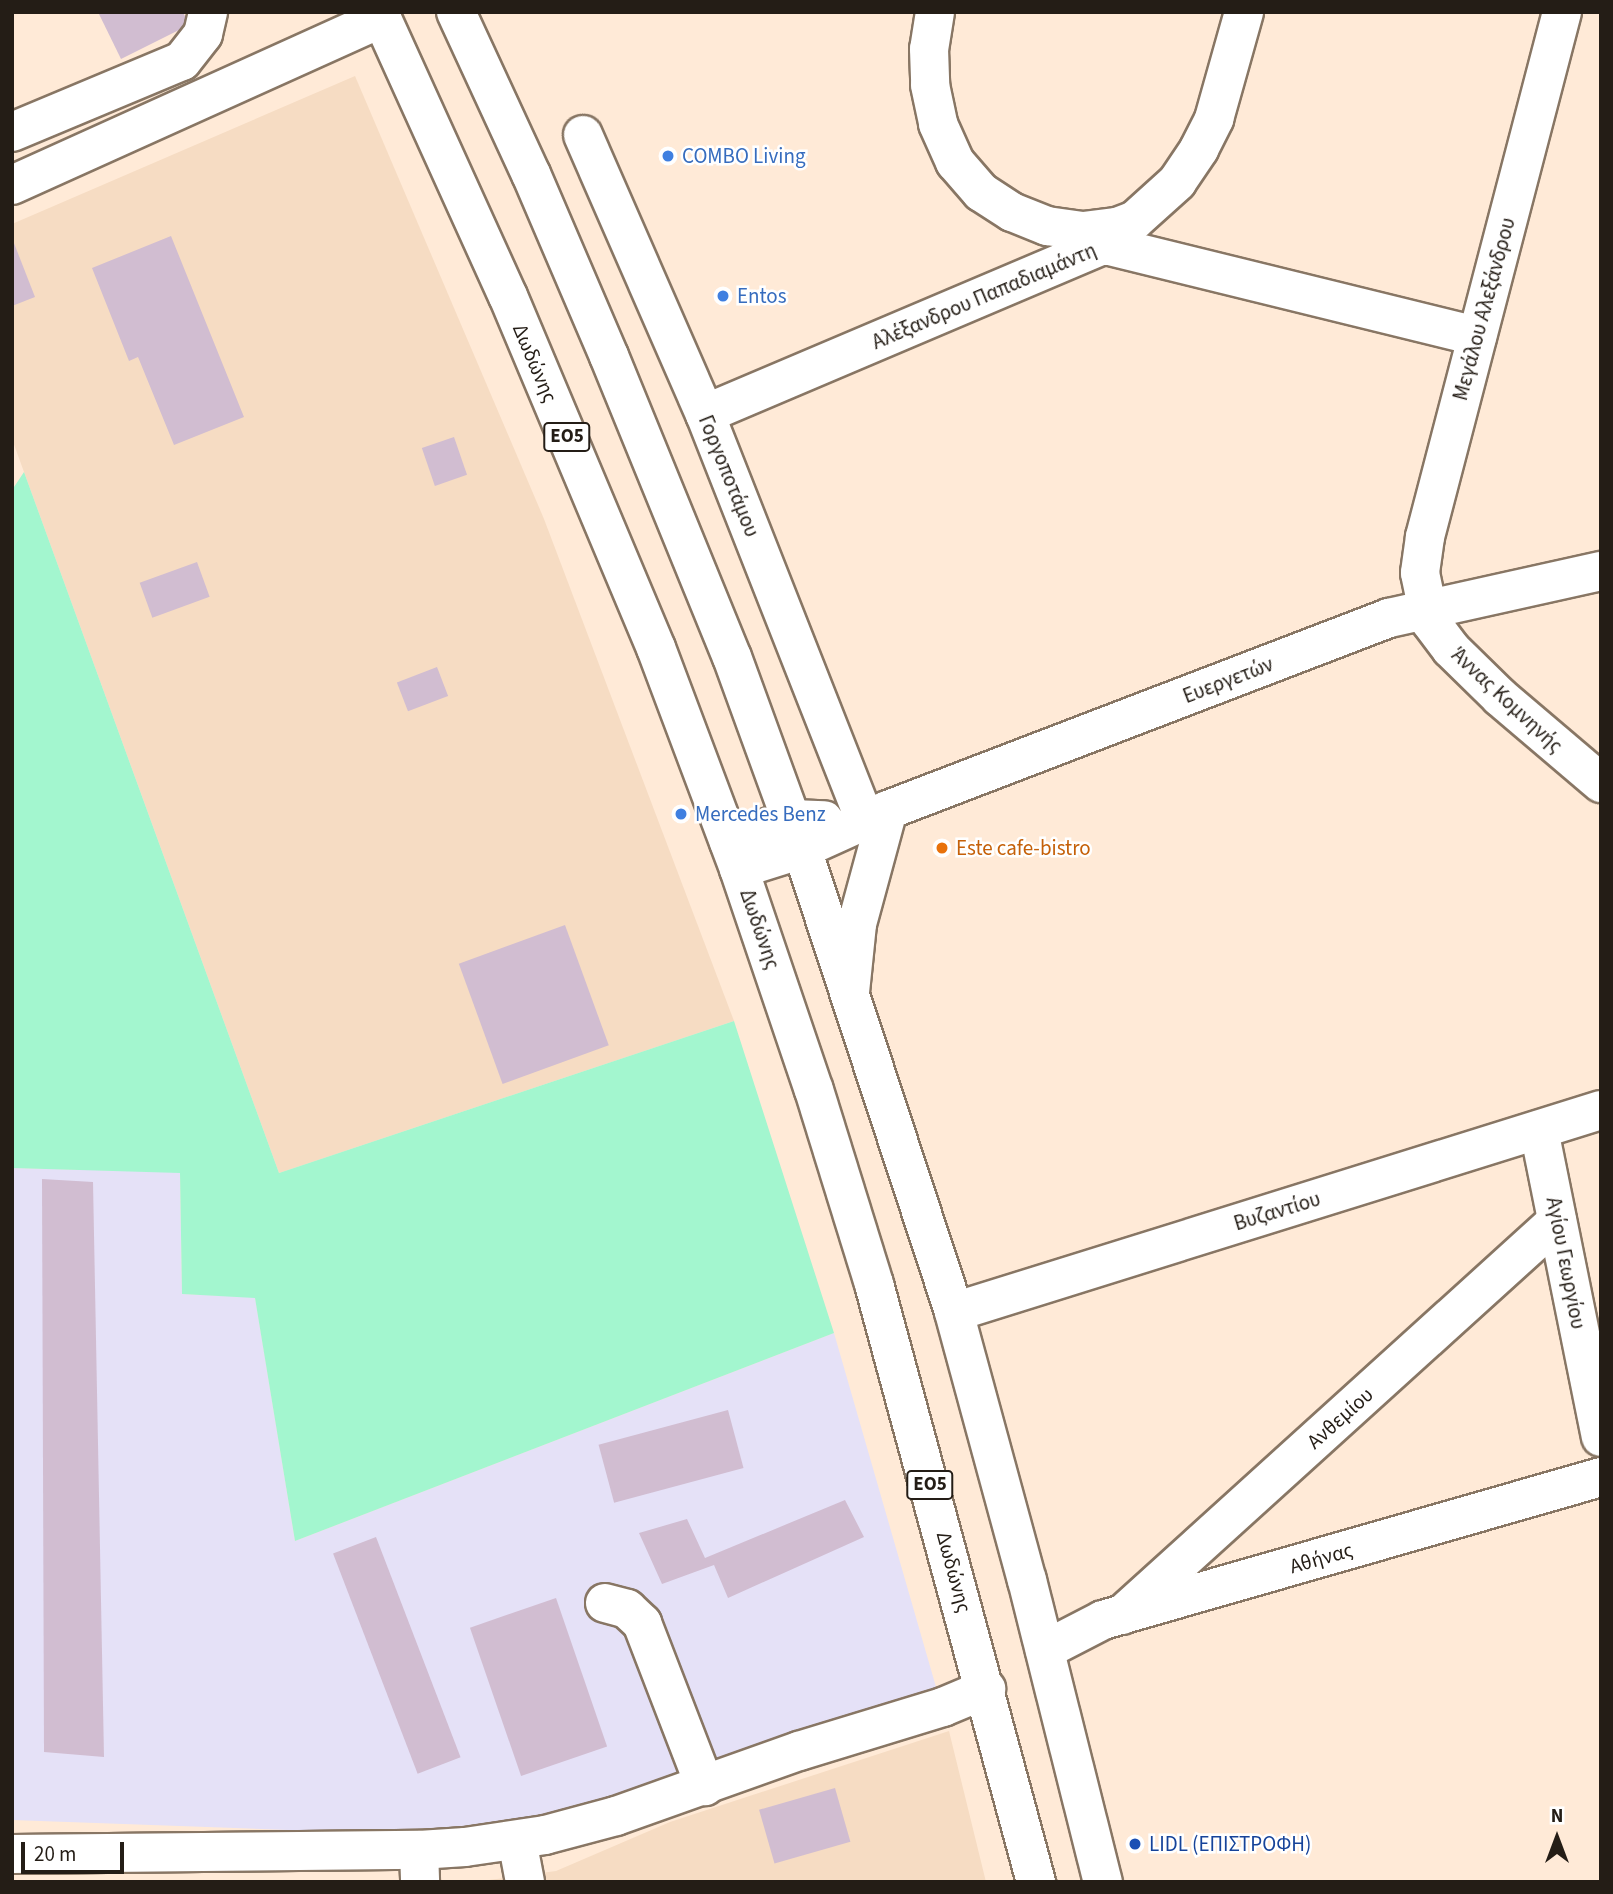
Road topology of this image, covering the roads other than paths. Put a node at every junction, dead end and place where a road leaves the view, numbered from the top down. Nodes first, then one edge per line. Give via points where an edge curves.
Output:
1 (208, 12) edge
2 (456, 12) edge
3 (935, 12) edge
4 (1244, 12) edge
5 (1562, 12) edge
6 (380, 15) edge
7 (12, 132) edge
8 (583, 135) dead end
9 (12, 185) edge
10 (1099, 238) junction
11 (1477, 336) junction
12 (705, 414) junction
13 (1601, 571) edge
14 (1425, 608) junction
15 (1601, 783) edge
16 (876, 815) junction
17 (796, 834) junction
18 (734, 855) junction
19 (850, 992) junction
20 (1601, 1110) edge
21 (1539, 1130) junction
22 (1557, 1222) junction
23 (954, 1312) junction
24 (1601, 1437) edge
25 (1601, 1477) edge
26 (605, 1603) dead end
27 (1122, 1615) junction
28 (1045, 1650) junction
29 (986, 1689) junction
30 (705, 1786) junction
31 (517, 1840) junction
32 (12, 1854) edge
33 (420, 1866) edge
34 (525, 1882) edge
35 (1035, 1882) edge
36 (1104, 1882) edge

1 - 7 street via 203,34 182,61
2 - 17 street via 614,369 732,657
3 - 10 street via 929,49 932,97 946,145 964,175 993,201 1031,220
4 - 10 street via 1214,119 1193,159 1154,206
5 - 11 street, Μεγάλου Αλεξάνδρου
6 - 9 street
6 - 18 street, Δωδώνης / ΕΟ5 via 518,321 656,648
8 - 12 street, Γοργοποτάμου
10 - 11 street, Αλέξανδρου Παπαδιαμάντη
10 - 12 street, Αλέξανδρου Παπαδιαμάντη
11 - 14 street, Μεγάλου Αλεξάνδρου via 1421,555
12 - 16 street, Γοργοποτάμου
13 - 14 street, Ευεργετών
14 - 15 street, Άννας Κομνηνής via 1451,649
14 - 16 street, Ευεργετών
16 - 17 street, Ευεργετών
16 - 19 street
17 - 18 street, Ευεργετών
17 - 19 street
18 - 29 street, Δωδώνης / ΕΟ5 via 874,1284
19 - 23 street
20 - 21 street, Βυζαντίου
21 - 22 street, Αγίου Γεωργίου
21 - 23 street, Βυζαντίου
22 - 24 street, Αγίου Γεωργίου
22 - 27 street, Ανθεμίου
23 - 28 street
25 - 27 street, Αθήνας
26 - 30 street via 626,1609 642,1623
27 - 28 street, Αθήνας via 1081,1629
28 - 36 street
29 - 30 street
29 - 35 street, Δωδώνης / ΕΟ5
30 - 31 street via 617,1816
31 - 33 street
31 - 34 street
32 - 33 street

